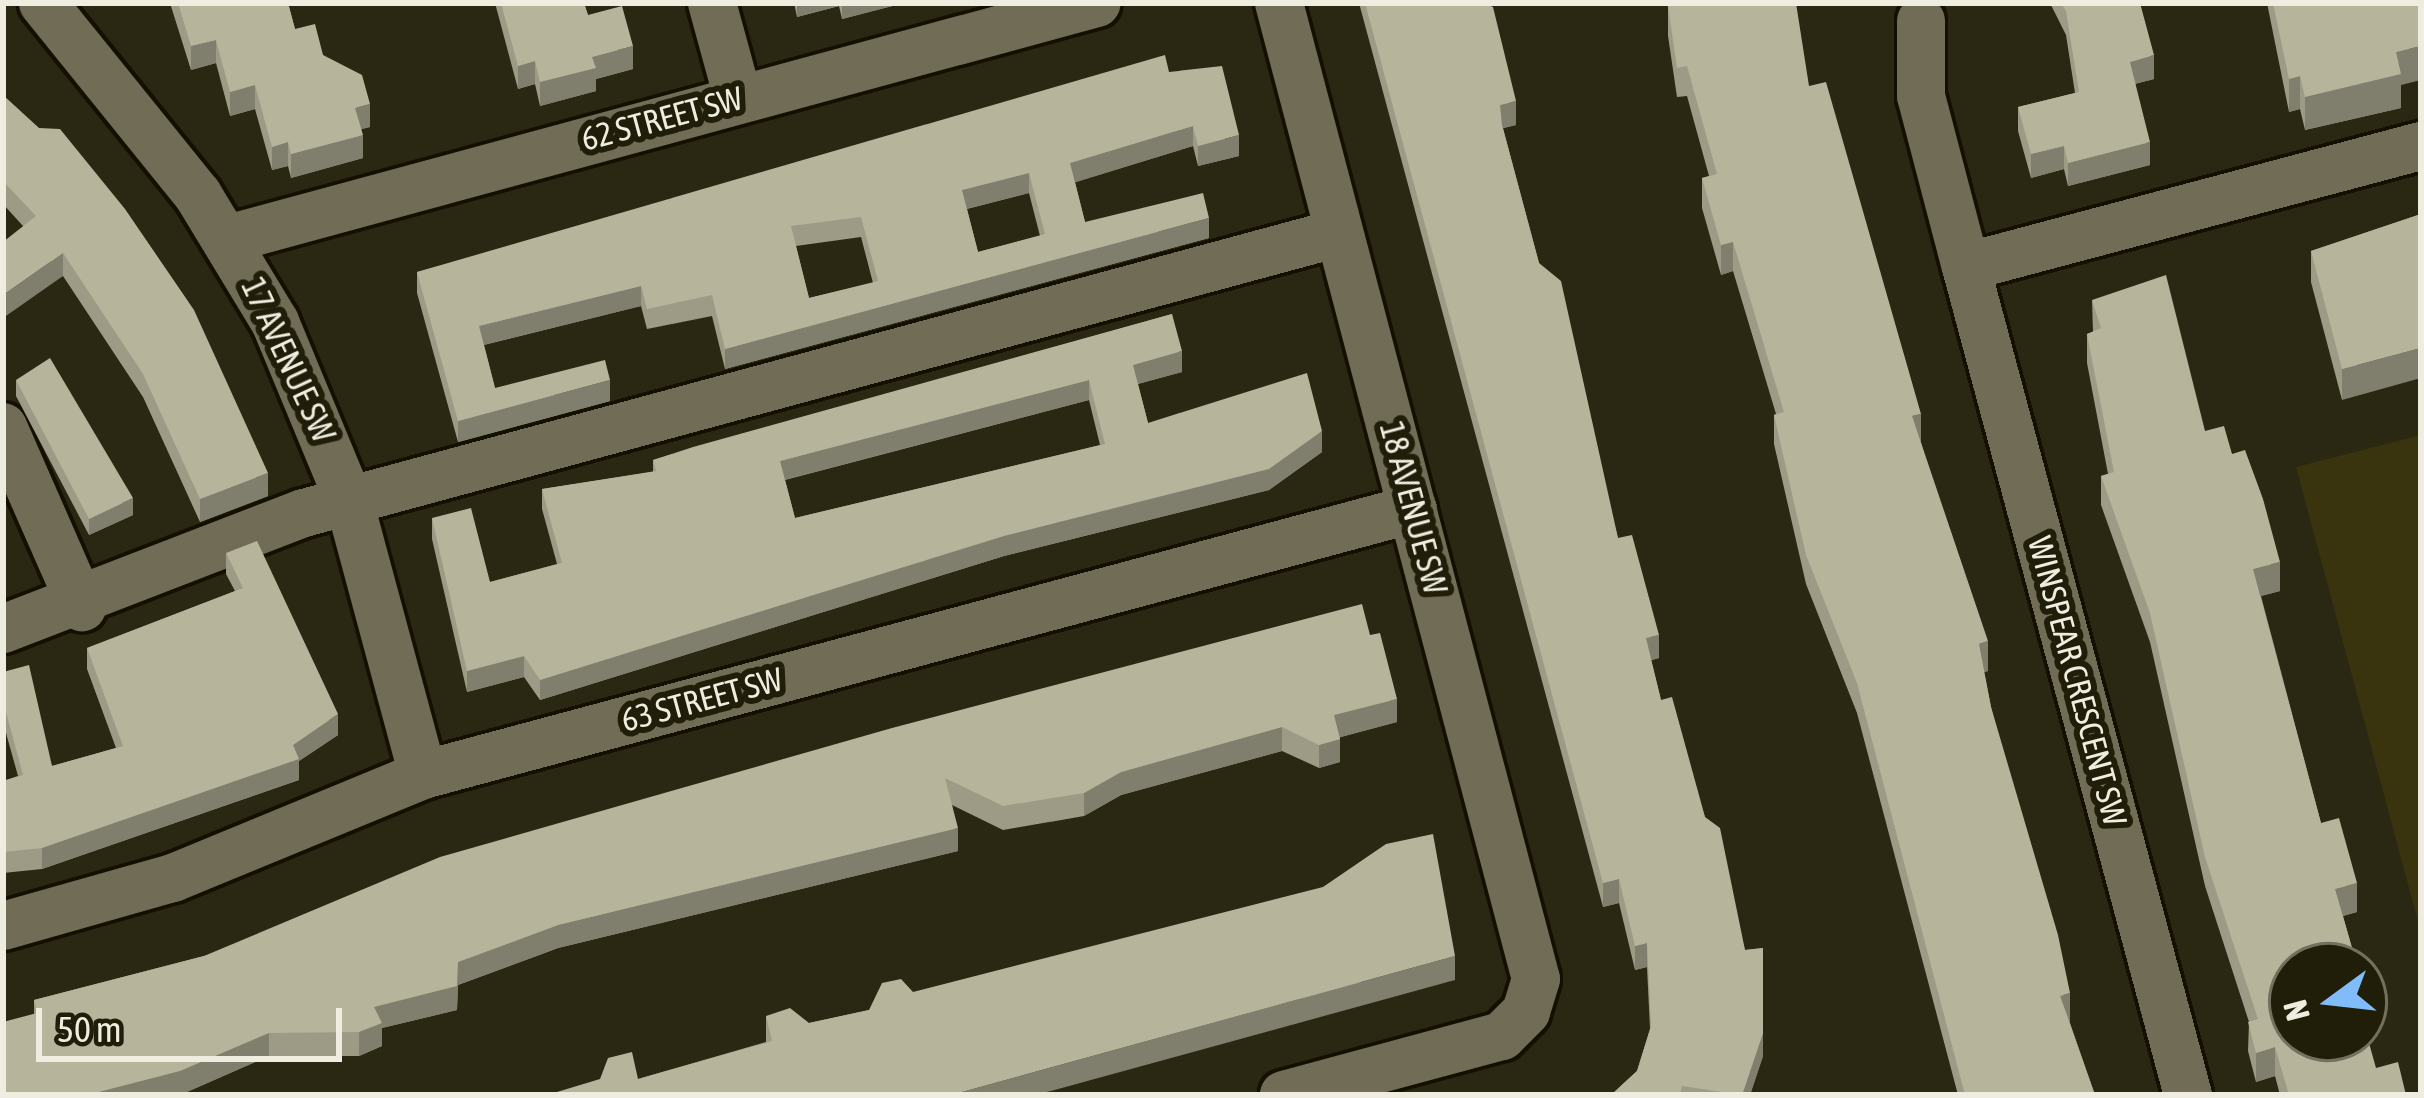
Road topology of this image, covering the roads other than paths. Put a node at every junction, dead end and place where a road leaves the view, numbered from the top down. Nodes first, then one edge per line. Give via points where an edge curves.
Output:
1 (43, 3) edge
2 (712, 3) edge
3 (1097, 3) edge
4 (1279, 3) edge
5 (1921, 21) dead end
6 (738, 98) junction
7 (2421, 146) edge
8 (1338, 233) junction
9 (228, 239) junction
10 (1966, 267) junction
11 (3, 427) edge
12 (349, 501) junction
13 (1413, 509) junction
14 (82, 607) junction
15 (3, 628) edge
16 (423, 775) junction
17 (3, 926) edge
18 (1284, 1095) edge
19 (2188, 1095) edge

1 - 9 street, 17 AVENUE SW
2 - 6 street
3 - 6 street, 62 STREET SW
4 - 8 street, 18 AVENUE SW
5 - 10 street, WINSPEAR CRESCENT SW via 1921,96
6 - 9 street, 62 STREET SW
7 - 10 street
8 - 12 street
8 - 13 street, 18 AVENUE SW
9 - 12 street, 17 AVENUE SW via 275,322
10 - 19 street, WINSPEAR CRESCENT SW
11 - 14 street
12 - 14 street
12 - 16 street, 17 AVENUE SW
13 - 16 street, 63 STREET SW
13 - 18 street, 18 AVENUE SW via 1534,956 1526,1012 1502,1036
14 - 15 street
16 - 17 street, 63 STREET SW via 173,878

